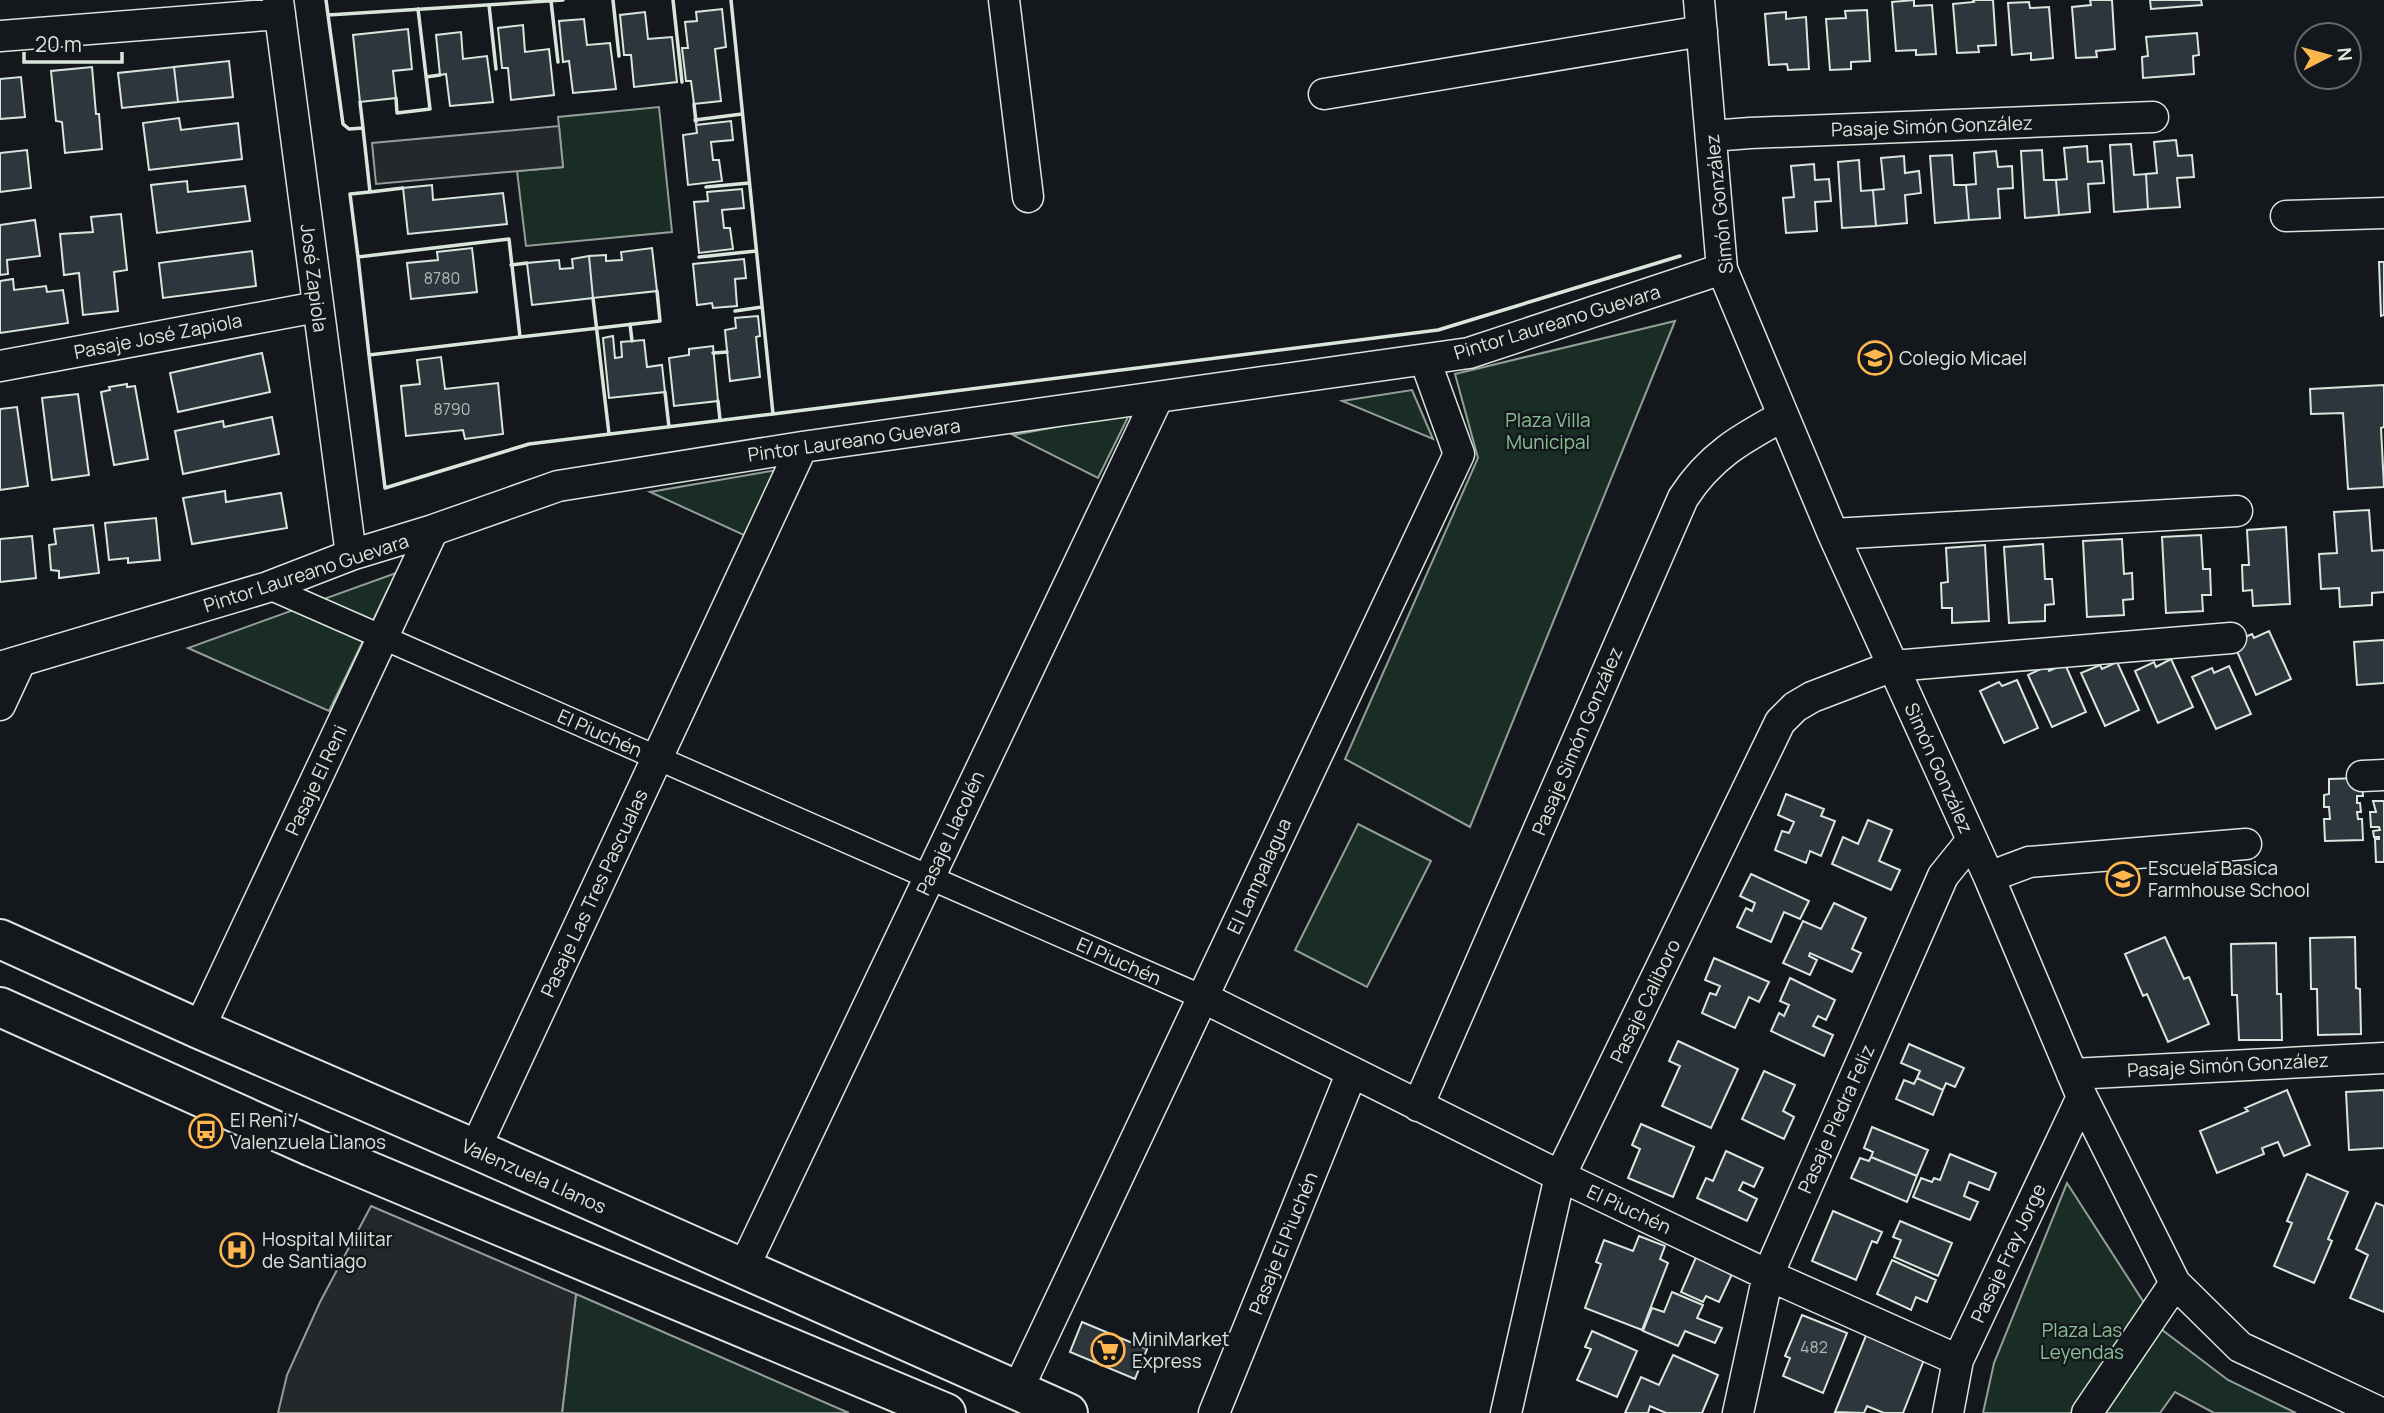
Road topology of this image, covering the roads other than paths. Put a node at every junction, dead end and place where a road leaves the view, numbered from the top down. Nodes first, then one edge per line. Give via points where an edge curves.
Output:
1 (1004, 0) edge
2 (1699, 0) edge
3 (279, 7) edge
4 (1702, 31) junction
5 (0, 36) edge
6 (1324, 94) dead end
7 (2154, 117) dead end
8 (1711, 136) junction
9 (1028, 197) dead end
10 (2384, 213) edge
11 (2286, 216) dead end
12 (1722, 269) junction
13 (317, 307) junction
14 (1425, 360) junction
15 (0, 366) edge
16 (1158, 397) junction
17 (1783, 416) junction
18 (802, 447) junction
19 (2237, 511) dead end
20 (433, 530) junction
21 (1833, 534) junction
22 (351, 555) junction
23 (268, 587) junction
24 (382, 638) junction
25 (2231, 638) dead end
26 (10, 665) edge
27 (1893, 666) junction
28 (0, 705) edge
29 (657, 758) junction
30 (1972, 840) junction
31 (2246, 844) dead end
32 (1989, 877) junction
33 (929, 878) junction
34 (0, 939) edge
35 (1202, 997) junction
36 (0, 1007) edge
37 (199, 1029) junction
38 (2384, 1058) edge
39 (1352, 1072) junction
40 (2077, 1085) junction
41 (1418, 1105) junction
42 (475, 1149) junction
43 (1560, 1176) junction
44 (743, 1269) junction
45 (1768, 1275) junction
46 (2175, 1283) junction
47 (1958, 1360) junction
48 (1018, 1389) junction
49 (946, 1413) edge
50 (1068, 1413) edge
51 (1214, 1413) edge
52 (1506, 1413) edge
53 (1738, 1413) edge
54 (1948, 1413) edge
55 (2087, 1413) edge
56 (2381, 1413) edge

1 - 9 street
2 - 4 street, Simón González
3 - 5 street
3 - 13 street, José Zapiola
4 - 6 street
4 - 8 street, Simón González
7 - 8 street, Pasaje Simón González
8 - 12 street, Simón González
10 - 11 street
12 - 14 street, Pintor Laureano Guevara via 1469,353
12 - 17 street, Simón González
13 - 15 street, Pasaje José Zapiola
13 - 22 street, José Zapiola
14 - 16 street, Pintor Laureano Guevara
14 - 35 street, El Lampalagua via 1459,454
16 - 18 street, Pintor Laureano Guevara
16 - 33 street, Pasaje Llacolén
17 - 21 street, Simón González
17 - 41 street, Pasaje Simón González via 1727,448 1707,465 1683,498
18 - 20 street, Pintor Laureano Guevara via 558,485
18 - 29 street, Pasaje Las Tres Pascualas
19 - 21 street
20 - 22 street, Pintor Laureano Guevara
20 - 24 street, Pasaje El Reni
21 - 27 street, Simón González
22 - 23 street, Pintor Laureano Guevara
23 - 24 street, El Piuchén
23 - 26 street, Pintor Laureano Guevara
24 - 29 street, El Piuchén
24 - 37 street, Pasaje El Reni
25 - 27 street
26 - 28 street
27 - 30 street, Simón González
27 - 43 street, Pasaje Caliboro via 1812,697 1780,722
29 - 33 street, El Piuchén
29 - 42 street, Pasaje Las Tres Pascualas
30 - 32 street, Simón González
30 - 45 street, Pasaje Piedra Feliz via 1943,876
31 - 32 street via 2029,862
32 - 40 street, Simón González
33 - 35 street, El Piuchén
33 - 44 street, Pasaje Llacolén
34 - 37 main road, Valenzuela Llanos
35 - 39 street, El Piuchén
35 - 48 street, El Lampalagua
36 - 49 main road via 312,1147
37 - 42 main road, Valenzuela Llanos
38 - 40 street, Pasaje Simón González
39 - 41 street, El Piuchén
39 - 51 street, Pasaje El Piuchén
40 - 46 street, Simón González
40 - 47 street, Pasaje Fray Jorge
41 - 43 street, El Piuchén
42 - 44 main road, Valenzuela Llanos
43 - 45 street, El Piuchén
43 - 52 street, Pasaje Caliboro
44 - 48 main road, Valenzuela Llanos
45 - 47 street, El Piuchén
45 - 53 street, Pasaje Piedra Feliz
46 - 55 street
46 - 56 street, Simón González via 2240,1347
47 - 54 street, Pasaje Fray Jorge
48 - 50 main road, Valenzuela Llanos

